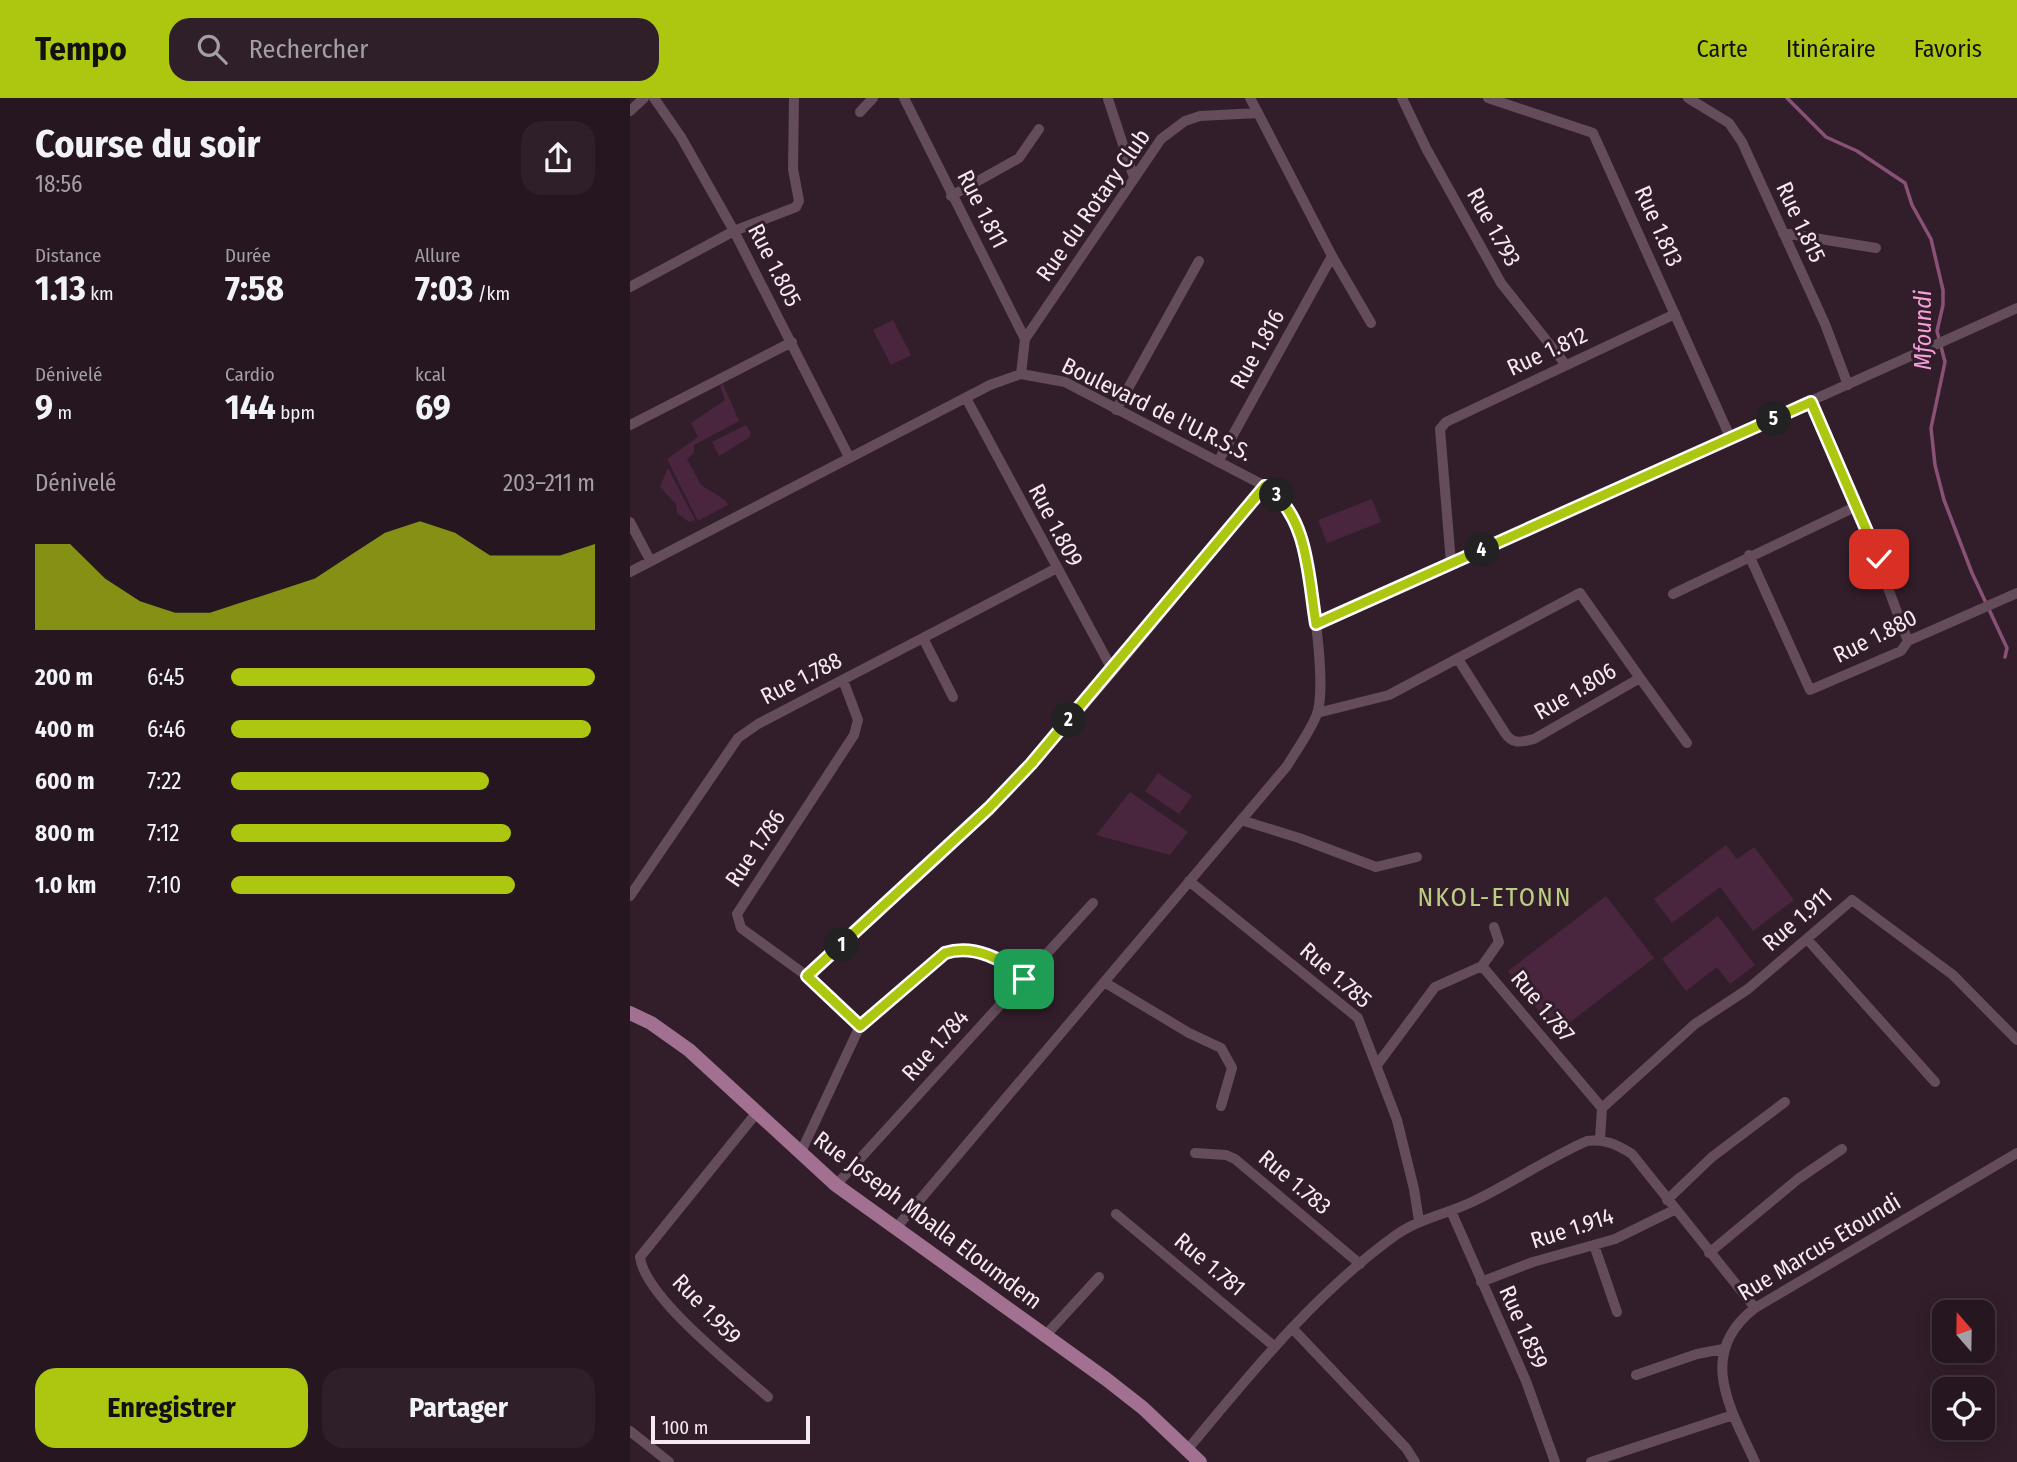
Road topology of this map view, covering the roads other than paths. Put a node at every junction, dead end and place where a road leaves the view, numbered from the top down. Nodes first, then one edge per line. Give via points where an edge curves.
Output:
1 (643, 98) edge
2 (654, 98) edge
3 (794, 98) edge
4 (873, 98) edge
5 (904, 98) edge
6 (1250, 98) edge
7 (1402, 98) edge
8 (1488, 98) edge
9 (1688, 98) edge
10 (1108, 99) edge
11 (630, 111) edge
12 (860, 112) dead end
13 (1258, 113) junction
14 (1039, 129) dead end
15 (1133, 175) junction
16 (951, 196) junction
17 (734, 231) junction
18 (1783, 233) junction
19 (1876, 248) dead end
20 (1332, 256) junction
21 (1199, 261) dead end
22 (630, 287) edge
23 (2017, 308) edge
24 (1675, 314) junction
25 (1371, 323) dead end
26 (1025, 339) junction
27 (792, 342) junction
28 (1566, 365) junction
29 (1021, 374) junction
30 (1848, 385) junction
31 (966, 398) junction
32 (1811, 402) junction
33 (1116, 410) junction
34 (630, 425) edge
35 (1731, 439) junction
36 (849, 457) junction
37 (1218, 462) junction
38 (1265, 486) junction
39 (1857, 506) junction
40 (630, 522) edge
41 (1749, 555) junction
42 (650, 560) junction
43 (1451, 563) junction
44 (1055, 569) junction
45 (630, 572) edge
46 (2017, 593) edge
47 (1673, 594) dead end
48 (1316, 624) junction
49 (923, 638) junction
50 (1908, 641) junction
51 (1458, 659) junction
52 (1113, 671) junction
53 (1640, 678) junction
54 (843, 680) junction
55 (953, 697) dead end
56 (1317, 713) junction
57 (1687, 743) dead end
58 (1241, 820) junction
59 (1417, 858) dead end
60 (1189, 881) junction
61 (630, 896) edge
62 (1093, 903) dead end
63 (1494, 927) dead end
64 (1807, 939) junction
65 (1482, 966) junction
66 (807, 976) junction
67 (1024, 979) junction
68 (1104, 982) junction
69 (630, 1013) edge
70 (860, 1026) junction
71 (2017, 1039) edge
72 (1377, 1065) junction
73 (1935, 1082) dead end
74 (1785, 1102) dead end
75 (1221, 1106) dead end
76 (1602, 1108) junction
77 (758, 1111) junction
78 (1600, 1139) junction
79 (1842, 1149) dead end
80 (1195, 1153) dead end
81 (2017, 1153) edge
82 (800, 1154) junction
83 (836, 1185) junction
84 (1667, 1200) junction
85 (1674, 1210) junction
86 (1451, 1211) junction
87 (1116, 1214) dead end
88 (1419, 1221) junction
89 (896, 1228) junction
90 (1594, 1245) junction
91 (1709, 1254) junction
92 (1360, 1264) junction
93 (1099, 1277) dead end
94 (1481, 1282) junction
95 (1755, 1308) junction
96 (1617, 1312) dead end
97 (1293, 1329) junction
98 (1044, 1337) junction
99 (1275, 1347) junction
100 (1723, 1349) junction
101 (1636, 1375) dead end
102 (768, 1397) dead end
103 (1733, 1415) junction
104 (630, 1431) edge
105 (1188, 1449) junction
106 (1629, 1450) junction
107 (669, 1462) edge
108 (1200, 1462) edge
109 (1415, 1462) edge
110 (1555, 1462) edge
111 (1591, 1462) edge
112 (1633, 1462) edge
113 (1755, 1462) edge

1 - 11 street
2 - 17 street, Rue 1.805
3 - 17 street via 793,169 799,201 796,207
4 - 12 street
5 - 16 street, Rue 1.811
6 - 13 street
7 - 28 street, Rue 1.793 via 1501,284
8 - 24 street, Rue 1.813 via 1593,133
9 - 18 street, Rue 1.815 via 1728,123 1742,142
10 - 15 street
13 - 15 street, Rue du Rotary Club via 1227,112 1185,121 1161,139
13 - 20 street
14 - 16 street via 1019,158
15 - 26 street, Rue du Rotary Club
16 - 26 street, Rue 1.811
17 - 22 street
17 - 27 street, Rue 1.805
18 - 19 street
18 - 30 street, Rue 1.815
20 - 25 street
20 - 37 street, Rue 1.816
21 - 33 street
23 - 30 street
24 - 28 street, Rue 1.812
24 - 35 street, Rue 1.813
26 - 29 street, Rue du Rotary Club
27 - 34 street
27 - 36 street, Rue 1.805
28 - 43 street, Rue 1.812 via 1446,422 1440,429
29 - 31 street
29 - 33 street, Boulevard de l'U.R.S.S. via 1065,382
30 - 32 street
31 - 36 street
31 - 44 street, Rue 1.809
32 - 35 street
32 - 39 street
33 - 37 street, Boulevard de l'U.R.S.S.
35 - 43 street
36 - 42 street
37 - 38 street, Boulevard de l'U.R.S.S.
38 - 48 street, Boulevard de l'U.R.S.S. via 1285,503 1303,542
38 - 52 street
39 - 41 street
39 - 50 street
40 - 42 street
41 - 47 street
41 - 50 street, Rue 1.880 via 1811,690 1901,651
42 - 45 street
43 - 48 street
44 - 49 street, Rue 1.788
44 - 52 street, Rue 1.809
46 - 50 street, Rue 1.880
48 - 56 street, Boulevard de l'U.R.S.S.
49 - 54 street, Rue 1.788
49 - 55 street
51 - 53 street, Rue 1.806 via 1580,593
51 - 53 street, Rue 1.806 via 1504,733 1519,743 1534,739
51 - 56 street, Rue 1.806 via 1389,695
52 - 66 street via 989,808
53 - 57 street
54 - 61 street, Rue 1.788 via 738,738
54 - 66 street, Rue 1.786 via 858,720 854,735 737,914 741,928
56 - 58 street via 1287,766
58 - 59 street via 1376,867
58 - 60 street
60 - 68 street
60 - 72 street, Rue 1.785 via 1358,1018
62 - 67 street, Rue 1.784
63 - 65 street, Rue 1.787 via 1499,942
64 - 71 street, Rue 1.911 via 1852,900 1953,975
64 - 73 street
64 - 76 street, Rue 1.911 via 1748,989 1695,1024
65 - 72 street via 1435,987
65 - 76 street, Rue 1.787
66 - 70 street, Rue 1.786
67 - 70 street via 1000,959 953,950
67 - 83 street, Rue 1.784
68 - 75 street via 1222,1048 1232,1069
68 - 89 street
69 - 77 main road, Rue Joseph Mballa Eloumdem via 689,1050
70 - 82 street
72 - 88 street, Rue 1.785 via 1407,1157
74 - 84 street via 1712,1157
76 - 78 street
77 - 82 main road, Rue Joseph Mballa Eloumdem
77 - 102 street, Rue 1.959 via 640,1257 664,1300
78 - 84 street via 1632,1154
78 - 86 street via 1571,1148
79 - 91 street via 1798,1179
80 - 92 street, Rue 1.783 via 1235,1159
81 - 95 street, Rue Marcus Etoundi
82 - 83 main road, Rue Joseph Mballa Eloumdem
83 - 89 main road, Rue Joseph Mballa Eloumdem
84 - 85 street
85 - 90 street, Rue 1.914
85 - 91 street
86 - 88 street
86 - 94 street, Rue 1.859
87 - 99 street, Rue 1.781
88 - 92 street
89 - 98 main road, Rue Joseph Mballa Eloumdem
90 - 94 street, Rue 1.914
90 - 96 street
91 - 95 street
92 - 97 street
93 - 98 street
94 - 110 street, Rue 1.859 via 1526,1381
95 - 100 street, Rue Marcus Etoundi via 1733,1328
97 - 99 street
97 - 109 street
98 - 105 main road, Rue Joseph Mballa Eloumdem via 1106,1379
99 - 105 street
100 - 101 street via 1697,1353
100 - 103 street via 1721,1375
103 - 106 street
103 - 113 street
104 - 107 street
105 - 108 main road, Rue Joseph Mballa Eloumdem
106 - 111 street
106 - 112 street

